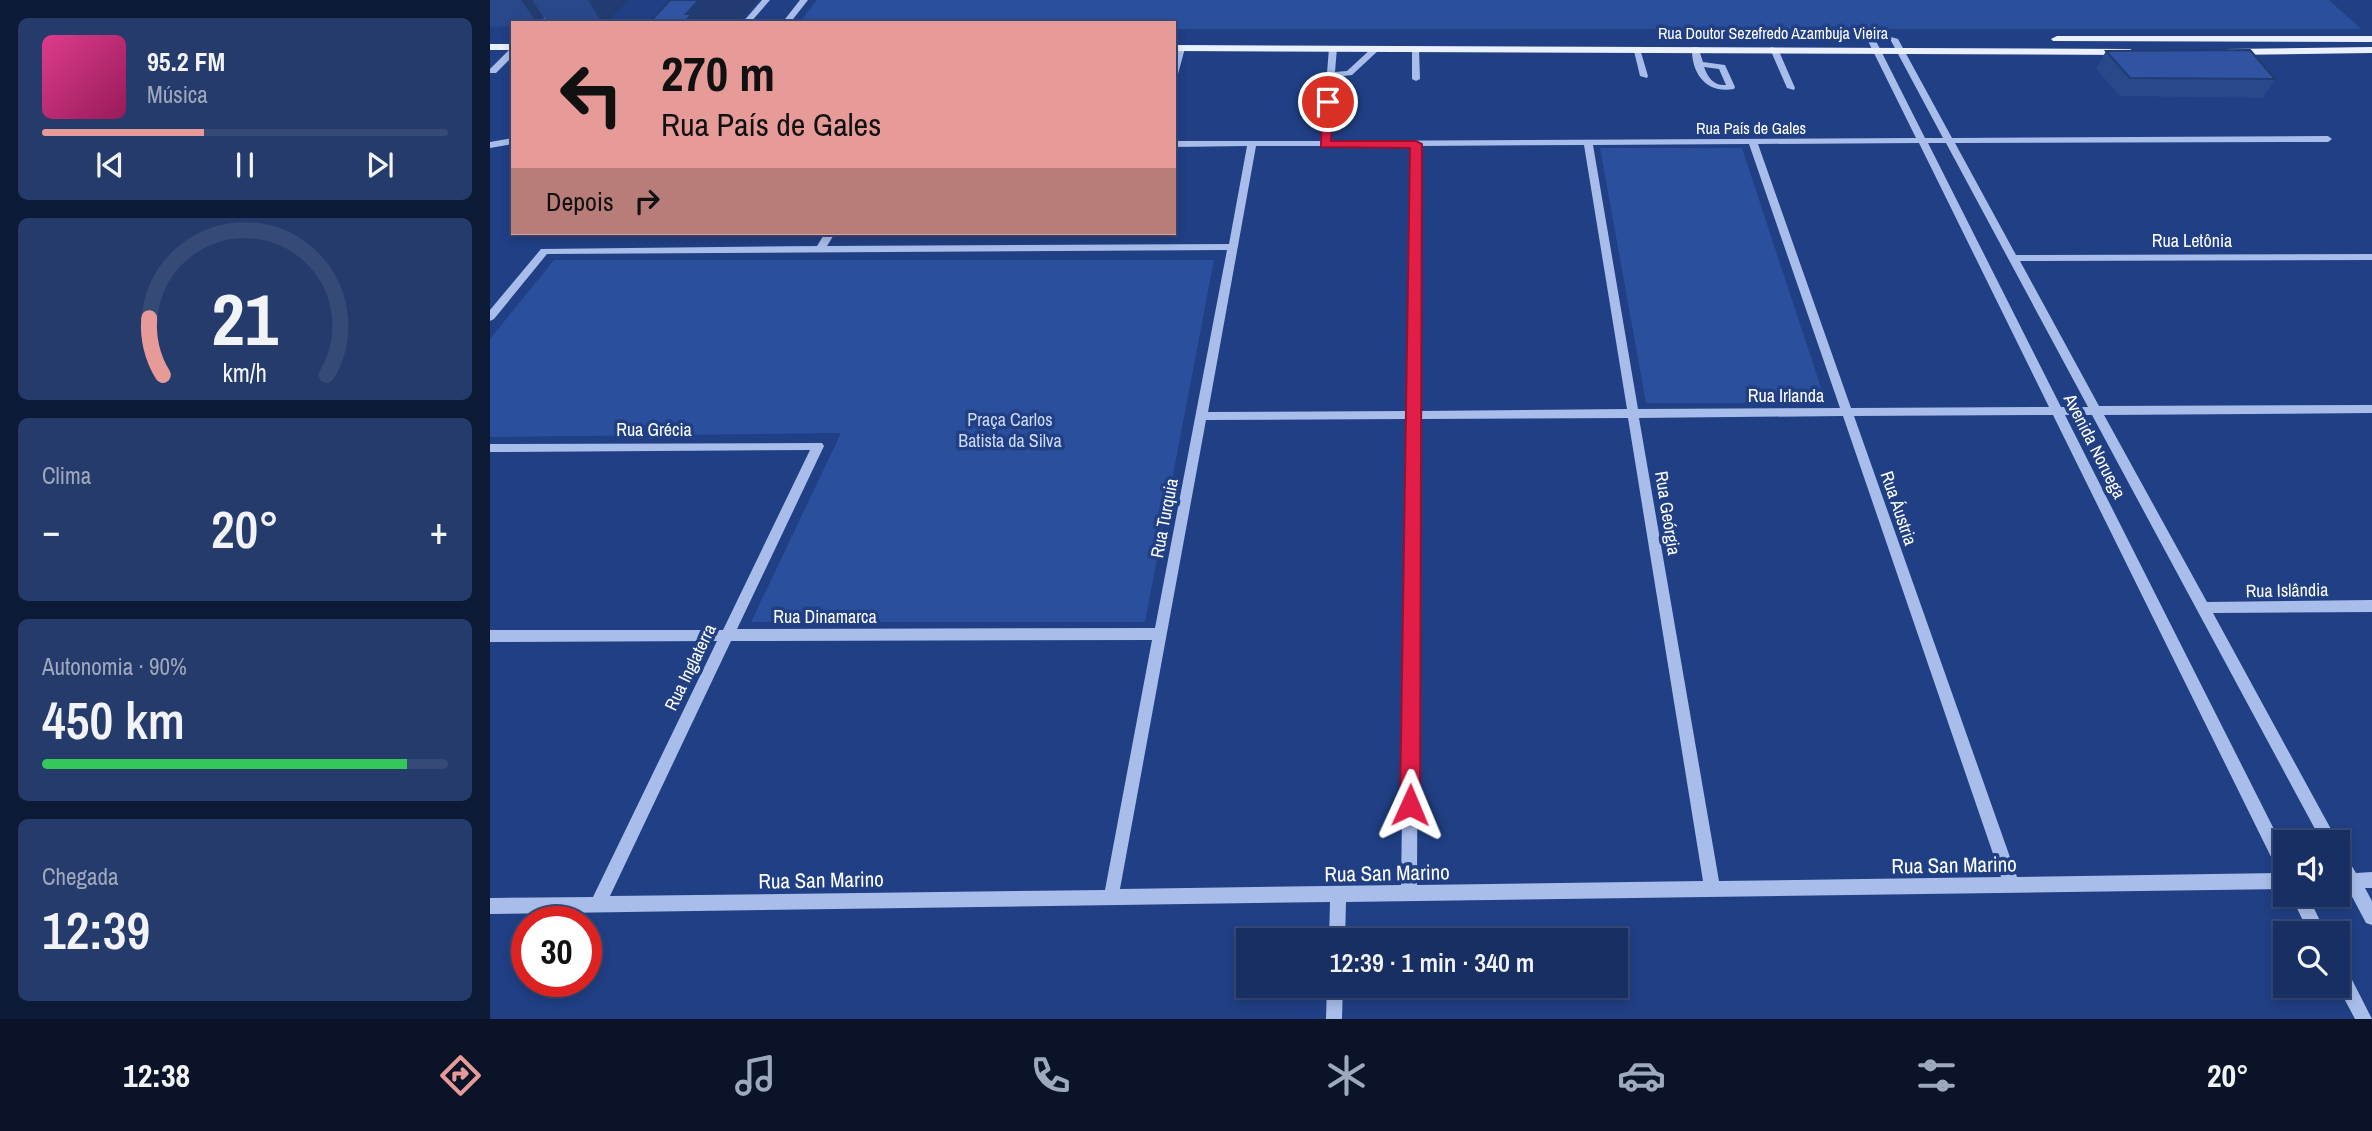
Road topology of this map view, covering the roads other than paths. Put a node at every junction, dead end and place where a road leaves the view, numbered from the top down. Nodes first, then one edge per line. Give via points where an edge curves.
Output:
1 (569, 0) edge
2 (766, 0) edge
3 (804, 0) edge
4 (544, 21) edge
5 (748, 21) edge
6 (788, 21) edge
7 (490, 37) edge
8 (511, 37) edge
9 (2372, 38) edge
10 (1874, 44) junction
11 (1897, 44) junction
12 (1177, 45) edge
13 (490, 47) edge
14 (1333, 48) junction
15 (511, 49) edge
16 (1376, 49) junction
17 (1415, 49) junction
18 (1636, 49) junction
19 (1695, 49) junction
20 (1774, 49) junction
21 (2372, 50) edge
22 (511, 51) edge
23 (1700, 64) dead end
24 (491, 72) edge
25 (1329, 75) junction
26 (1644, 76) dead end
27 (1416, 79) dead end
28 (1791, 88) dead end
29 (2328, 139) dead end
30 (511, 141) edge
31 (1753, 142) junction
32 (1922, 142) junction
33 (1950, 142) junction
34 (1588, 143) junction
35 (1176, 144) edge
36 (1325, 144) junction
37 (1416, 144) junction
38 (490, 145) edge
39 (1252, 145) junction
40 (829, 235) edge
41 (1233, 247) junction
42 (820, 249) junction
43 (2372, 257) edge
44 (2012, 258) junction
45 (490, 317) edge
46 (2372, 409) edge
47 (2056, 411) junction
48 (2095, 411) junction
49 (1847, 412) junction
50 (1633, 414) junction
51 (1415, 415) junction
52 (1201, 416) junction
53 (818, 446) joint
54 (490, 448) edge
55 (2372, 606) edge
56 (2202, 608) junction
57 (1160, 634) junction
58 (490, 636) edge
59 (726, 636) junction
60 (2323, 830) edge
61 (2273, 844) edge
62 (2372, 880) edge
63 (2273, 881) edge
64 (2350, 881) edge
65 (2012, 885) junction
66 (2350, 888) edge
67 (1712, 889) junction
68 (1409, 893) junction
69 (1338, 894) junction
70 (1111, 897) junction
71 (597, 904) junction
72 (490, 906) edge
73 (2372, 917) edge
74 (1337, 928) edge
75 (2350, 993) edge
76 (1335, 998) edge
77 (1334, 1019) edge
78 (2364, 1019) edge

1 - 4 street
2 - 5 street
3 - 6 street
7 - 8 main road
9 - 11 main road, Rua Doutor Sezefredo Azambuja Vieira
10 - 11 main road, Rua Doutor Sezefredo Azambuja Vieira
10 - 12 main road, Rua Doutor Sezefredo Azambuja Vieira
10 - 20 main road, Rua Doutor Sezefredo Azambuja Vieira
10 - 32 street, Avenida Noruega
11 - 21 main road, Rua Doutor Sezefredo Azambuja Vieira via 2267,53
11 - 33 street, Avenida Noruega
12 - 14 main road, Rua Doutor Sezefredo Azambuja Vieira
13 - 15 main road
14 - 16 main road, Rua Doutor Sezefredo Azambuja Vieira
14 - 25 street
16 - 17 main road, Rua Doutor Sezefredo Azambuja Vieira
16 - 25 street via 1349,73
17 - 18 main road, Rua Doutor Sezefredo Azambuja Vieira
17 - 27 street
18 - 19 main road, Rua Doutor Sezefredo Azambuja Vieira
18 - 26 street
19 - 20 main road, Rua Doutor Sezefredo Azambuja Vieira
19 - 23 street
20 - 28 street
22 - 24 street
25 - 36 street
29 - 33 street, Rua País de Gales
30 - 38 street
31 - 32 street, Rua País de Gales
31 - 34 street, Rua País de Gales
31 - 49 street, Rua Áustria
32 - 33 street, Rua País de Gales
32 - 47 street, Avenida Noruega
33 - 44 street, Avenida Noruega
34 - 37 street, Rua País de Gales
34 - 50 street, Rua Geórgia
35 - 39 street, Rua País de Gales
36 - 37 street, Rua País de Gales
36 - 39 street, Rua País de Gales
37 - 51 street
39 - 41 street, Rua Turquia
40 - 42 street
41 - 42 street
41 - 52 street, Rua Turquia
42 - 45 street via 544,251
43 - 44 street, Rua Letônia
44 - 48 street, Avenida Noruega
46 - 48 street, Rua Irlanda
47 - 48 street, Rua Irlanda
47 - 49 street, Rua Irlanda
47 - 61 street, Avenida Noruega
48 - 56 street, Avenida Noruega
49 - 50 street, Rua Irlanda
49 - 65 street, Rua Áustria
50 - 51 street, Rua Irlanda
50 - 67 street, Rua Geórgia
51 - 52 street, Rua Irlanda
51 - 68 street
52 - 57 street, Rua Turquia
53 - 54 street, Rua Grécia
53 - 59 street, Rua Inglaterra
55 - 56 street, Rua Islândia
56 - 60 street, Avenida Noruega
57 - 59 street, Rua Dinamarca
57 - 70 street, Rua Turquia
58 - 59 street, Rua Dinamarca
59 - 71 street, Rua Inglaterra
62 - 64 street
63 - 65 street, Rua San Marino
65 - 67 street, Rua San Marino
66 - 73 street
67 - 68 street, Rua San Marino
68 - 69 street, Rua San Marino
69 - 70 street, Rua San Marino
69 - 74 street
70 - 71 street, Rua San Marino
71 - 72 street, Rua San Marino
75 - 78 street
76 - 77 street

